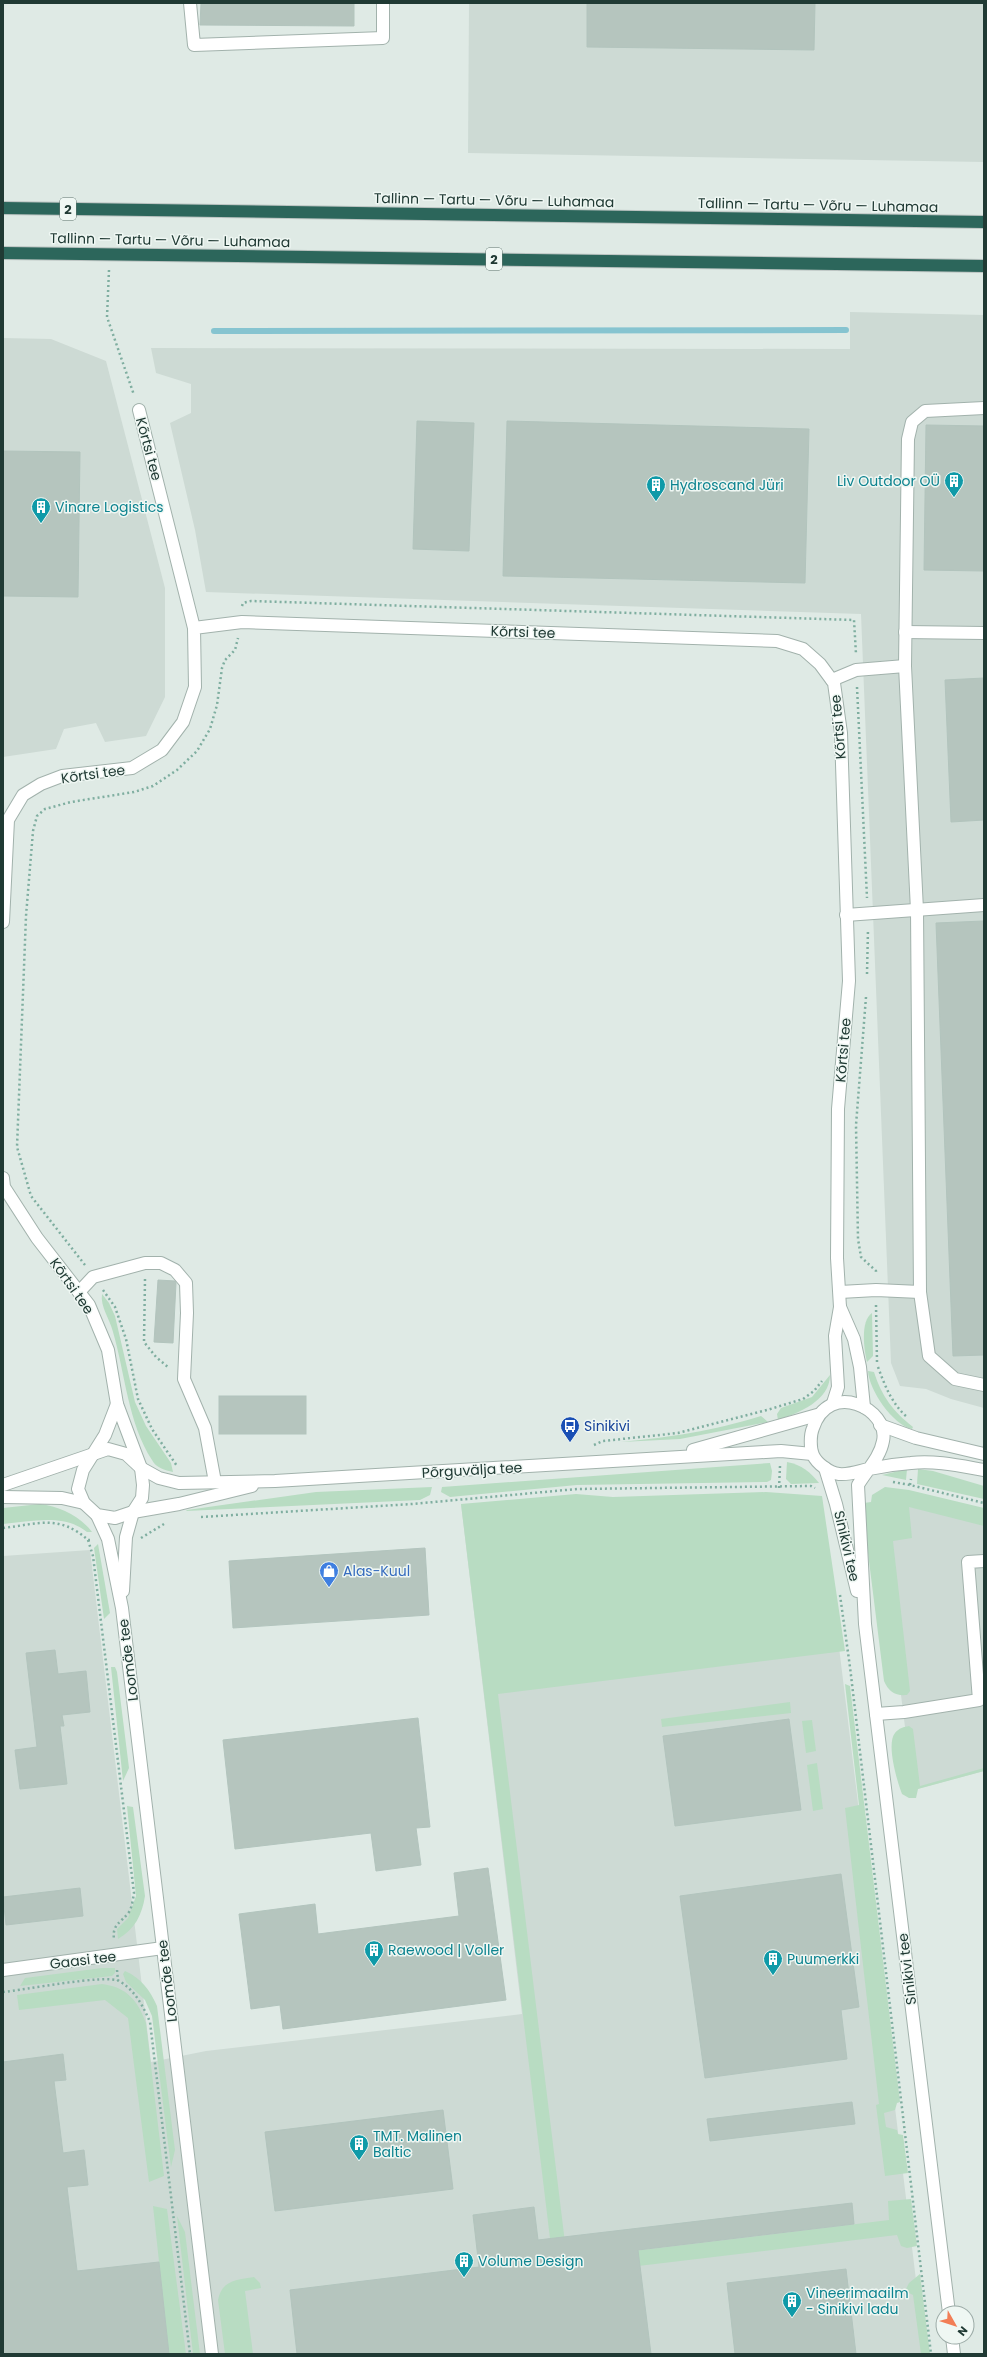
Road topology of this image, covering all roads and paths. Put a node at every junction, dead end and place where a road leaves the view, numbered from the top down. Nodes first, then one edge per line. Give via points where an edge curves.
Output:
1 (190, 3) edge
2 (383, 3) edge
3 (3, 208) edge
4 (984, 222) edge
5 (3, 253) edge
6 (110, 254) junction
7 (984, 266) edge
8 (984, 408) edge
9 (139, 410) joint
10 (242, 622) junction
11 (194, 628) junction
12 (905, 632) junction
13 (984, 633) edge
14 (905, 666) junction
15 (856, 670) junction
16 (832, 680) junction
17 (984, 905) edge
18 (917, 910) junction
19 (846, 915) junction
20 (868, 915) junction
21 (3, 922) edge
22 (866, 982) dead end
23 (866, 990) dead end
24 (3, 1178) edge
25 (145, 1262) junction
26 (94, 1277) junction
27 (876, 1290) junction
28 (79, 1292) junction
29 (840, 1292) junction
30 (920, 1292) junction
31 (840, 1307) junction
32 (877, 1365) junction
33 (860, 1367) junction
34 (836, 1370) junction
35 (184, 1379) junction
36 (984, 1386) edge
37 (833, 1403) junction
38 (117, 1404) junction
39 (864, 1407) junction
40 (817, 1415) junction
41 (880, 1425) junction
42 (916, 1438) junction
43 (590, 1447) dead end
44 (812, 1454) junction
45 (984, 1454) edge
46 (93, 1455) junction
47 (669, 1456) junction
48 (913, 1462) junction
49 (141, 1468) junction
50 (826, 1468) junction
51 (867, 1469) junction
52 (984, 1470) edge
53 (275, 1481) junction
54 (215, 1482) junction
55 (890, 1482) dead end
56 (179, 1483) junction
57 (3, 1485) edge
58 (910, 1485) junction
59 (817, 1489) dead end
60 (3, 1497) edge
61 (84, 1503) junction
62 (984, 1503) edge
63 (133, 1512) junction
64 (97, 1515) junction
65 (197, 1517) dead end
66 (166, 1522) dead end
67 (3, 1528) edge
68 (126, 1537) junction
69 (108, 1539) junction
70 (88, 1540) junction
71 (984, 1561) edge
72 (839, 1590) dead end
73 (122, 1608) junction
74 (865, 1624) junction
75 (982, 1703) edge
76 (876, 1714) junction
77 (163, 1948) junction
78 (117, 1956) junction
79 (3, 1970) edge
80 (118, 1980) junction
81 (3, 1992) edge
82 (948, 2305) edge
83 (190, 2354) edge
84 (212, 2354) edge
85 (931, 2354) edge

1 - 2 street via 194,45 383,38
3 - 4 highway, Tallinn — Tartu — Võru — Luhamaa / 2
5 - 6 highway, Tallinn — Tartu — Võru — Luhamaa / 2
6 - 7 highway, Tallinn — Tartu — Võru — Luhamaa / 2
6 - 9 path via 107,317
8 - 12 street via 925,411 912,422 908,439
9 - 11 street, Kõrtsi tee
10 - 11 street, Kõrtsi tee
10 - 15 path via 240,610 243,604 251,601 854,620
10 - 16 street, Kõrtsi tee via 777,641 803,649 820,664
10 - 26 path via 235,650 222,668 217,705 210,729 197,751 187,761 153,786 45,809 37,816 33,831 26,916 17,1148 31,1196
11 - 21 street, Kõrtsi tee via 196,687 183,722 162,750 132,768 62,776 41,784 23,795 8,820
12 - 13 street
12 - 14 street
14 - 15 street
14 - 18 street
15 - 16 street
15 - 20 path
16 - 19 street, Kõrtsi tee via 840,733
17 - 18 street
18 - 20 street
18 - 30 street
19 - 20 street
19 - 29 street, Kõrtsi tee via 848,981 838,1109
20 - 22 path
23 - 27 path via 856,1125 858,1239 861,1257 876,1271
24 - 28 street, Kõrtsi tee via 4,1187 37,1238
25 - 26 street
25 - 35 path via 144,1342 156,1357
25 - 35 street via 161,1263 175,1270 186,1283
26 - 28 street
26 - 56 path via 115,1307 126,1339 138,1399 152,1429 178,1467
27 - 29 street
27 - 30 street
27 - 32 path
28 - 38 street, Kõrtsi tee via 89,1305 108,1350
29 - 31 street, Kõrtsi tee
30 - 36 street via 929,1356 955,1379
31 - 33 street, Kõrtsi tee via 854,1339
31 - 34 street, Kõrtsi tee via 835,1336
32 - 33 path
32 - 42 path via 886,1391 901,1412 917,1425
33 - 39 street, Kõrtsi tee
34 - 37 street, Kõrtsi tee via 838,1387
34 - 43 path via 829,1371 814,1391 803,1399 678,1433 603,1441
35 - 54 street via 205,1428
37 - 39 street via 851,1401
37 - 40 street
38 - 46 street via 105,1435
38 - 49 street, Kõrtsi tee
39 - 41 street
40 - 44 street via 811,1434
40 - 47 street, Põrguvälja tee
41 - 42 street
41 - 51 street via 884,1439 879,1455
42 - 45 street
44 - 47 street, Põrguvälja tee via 781,1451
44 - 50 street
46 - 49 street via 108,1450 126,1454
46 - 57 street
46 - 61 street via 83,1470 78,1490
47 - 53 street, Põrguvälja tee
48 - 51 street
48 - 52 street
48 - 58 path
49 - 56 street, Põrguvälja tee via 159,1478
49 - 63 street via 142,1498
50 - 51 street via 838,1474 855,1474
50 - 74 street, Sinikivi tee
51 - 74 street, Sinikivi tee via 858,1485 857,1497
53 - 54 street, Põrguvälja tee
53 - 63 street, Põrguvälja tee
54 - 56 street, Põrguvälja tee
55 - 58 path
58 - 62 path
59 - 65 path via 811,1486 577,1489 412,1504
60 - 61 street via 62,1498
61 - 64 street
63 - 64 street via 115,1518
63 - 68 street, Loomäe tee
64 - 69 street, Loomäe tee
66 - 68 path via 144,1538
67 - 70 path via 57,1522 75,1528
68 - 73 street, Loomäe tee
69 - 70 path
69 - 73 street, Loomäe tee
70 - 78 path via 93,1556 134,1893 129,1911 113,1931
71 - 75 street via 968,1562
72 - 85 path
73 - 77 street, Loomäe tee
74 - 76 street, Sinikivi tee
75 - 76 street
76 - 82 street, Sinikivi tee
77 - 78 street, Gaasi tee
77 - 84 street, Loomäe tee
78 - 79 street, Gaasi tee
78 - 80 path
80 - 81 path
80 - 83 path via 140,2000 150,2022

